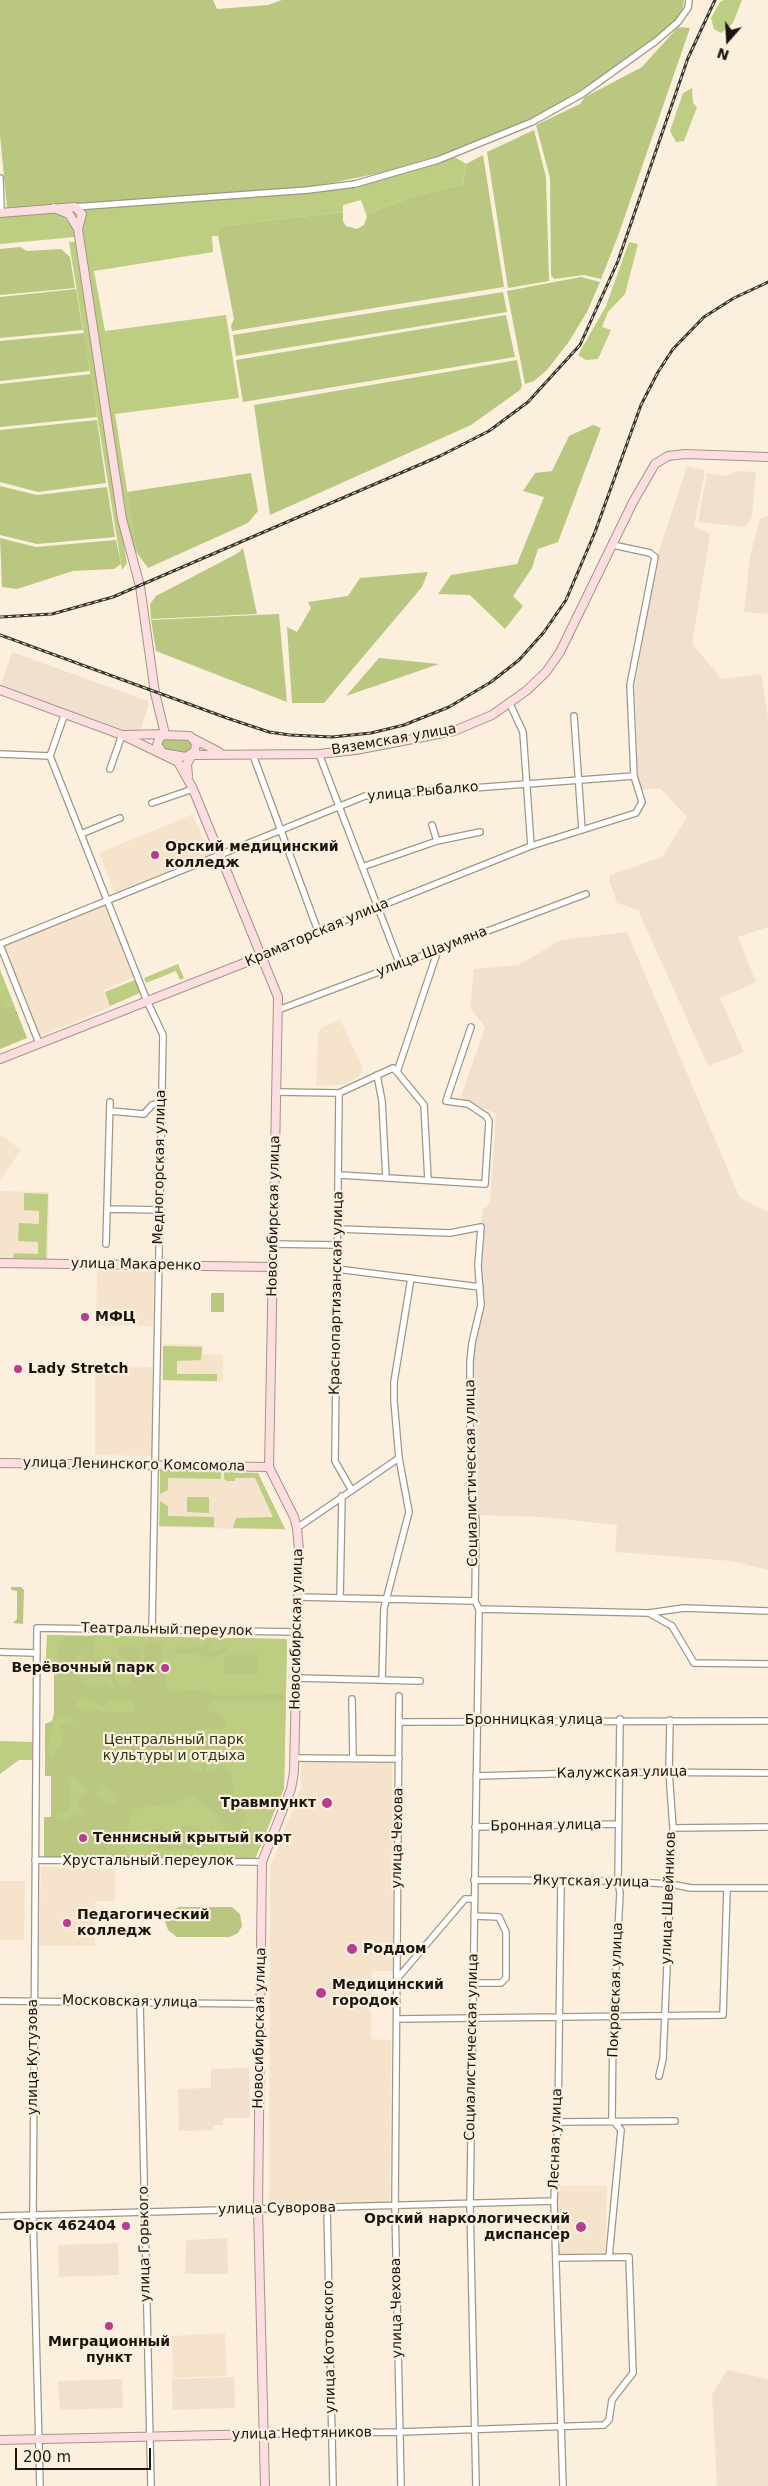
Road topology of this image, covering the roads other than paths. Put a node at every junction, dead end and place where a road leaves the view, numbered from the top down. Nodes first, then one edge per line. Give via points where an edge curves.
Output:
1 (689, 0) edge
2 (0, 178) edge
3 (72, 207) junction
4 (54, 208) junction
5 (1, 212) edge
6 (78, 229) junction
7 (768, 457) edge
8 (613, 545) junction
9 (0, 690) edge
10 (510, 704) junction
11 (65, 713) junction
12 (574, 716) dead end
13 (165, 734) junction
14 (122, 735) junction
15 (193, 738) junction
16 (163, 753) junction
17 (0, 754) edge
18 (230, 754) junction
19 (319, 754) junction
20 (192, 755) junction
21 (253, 755) junction
22 (50, 756) junction
23 (110, 769) dead end
24 (634, 776) junction
25 (578, 780) junction
26 (527, 784) junction
27 (193, 789) junction
28 (152, 803) dead end
29 (337, 806) junction
30 (120, 818) dead end
31 (432, 825) dead end
32 (280, 830) junction
33 (582, 830) junction
34 (480, 832) dead end
35 (81, 834) junction
36 (437, 842) junction
37 (531, 846) junction
38 (220, 856) junction
39 (362, 867) junction
40 (586, 894) dead end
41 (108, 901) junction
42 (378, 908) junction
43 (318, 931) junction
44 (0, 944) edge
45 (438, 950) junction
46 (262, 956) junction
47 (400, 964) junction
48 (147, 1001) junction
49 (278, 1010) junction
50 (471, 1027) dead end
51 (39, 1043) junction
52 (0, 1058) edge
53 (397, 1072) junction
54 (378, 1075) junction
55 (277, 1092) junction
56 (339, 1093) junction
57 (110, 1102) dead end
58 (161, 1103) junction
59 (110, 1111) junction
60 (340, 1176) junction
61 (386, 1178) junction
62 (428, 1180) junction
63 (108, 1209) junction
64 (161, 1210) junction
65 (338, 1230) junction
66 (106, 1244) dead end
67 (273, 1244) junction
68 (337, 1245) junction
69 (0, 1263) edge
70 (159, 1266) junction
71 (272, 1267) junction
72 (337, 1269) junction
73 (411, 1278) junction
74 (480, 1287) junction
75 (399, 1458) junction
76 (0, 1463) edge
77 (155, 1465) junction
78 (269, 1467) junction
79 (351, 1489) junction
80 (342, 1496) junction
81 (298, 1528) junction
82 (298, 1597) junction
83 (340, 1598) junction
84 (388, 1598) junction
85 (475, 1601) junction
86 (478, 1609) junction
87 (768, 1611) edge
88 (649, 1613) junction
89 (37, 1628) joint
90 (152, 1630) junction
91 (297, 1632) junction
92 (0, 1652) edge
93 (36, 1653) junction
94 (768, 1664) edge
95 (296, 1678) junction
96 (382, 1680) junction
97 (420, 1681) dead end
98 (398, 1696) dead end
99 (352, 1699) dead end
100 (477, 1720) junction
101 (620, 1720) junction
102 (670, 1720) junction
103 (768, 1721) edge
104 (399, 1722) junction
105 (295, 1758) junction
106 (353, 1758) junction
107 (399, 1759) junction
108 (619, 1772) junction
109 (670, 1772) junction
110 (768, 1772) edge
111 (476, 1776) junction
112 (618, 1824) junction
113 (475, 1827) junction
114 (768, 1827) edge
115 (672, 1828) junction
116 (35, 1860) junction
117 (262, 1862) junction
118 (474, 1880) junction
119 (618, 1881) junction
120 (561, 1882) junction
121 (670, 1884) junction
122 (768, 1888) edge
123 (728, 1889) junction
124 (474, 1899) junction
125 (474, 1916) junction
126 (396, 1980) junction
127 (473, 1983) junction
128 (0, 2001) edge
129 (34, 2001) junction
130 (140, 2002) junction
131 (260, 2004) junction
132 (615, 2016) junction
133 (665, 2016) junction
134 (558, 2017) junction
135 (473, 2018) junction
136 (396, 2019) junction
137 (659, 2076) dead end
138 (675, 2121) dead end
139 (558, 2122) junction
140 (614, 2122) junction
141 (554, 2201) junction
142 (470, 2205) junction
143 (395, 2207) junction
144 (327, 2208) junction
145 (258, 2209) junction
146 (144, 2212) junction
147 (33, 2215) junction
148 (0, 2216) edge
149 (609, 2257) junction
150 (556, 2258) junction
151 (561, 2427) junction
152 (475, 2430) junction
153 (332, 2432) junction
154 (400, 2432) junction
155 (263, 2434) junction
156 (150, 2438) junction
157 (39, 2439) junction
158 (0, 2440) edge
159 (40, 2486) edge
160 (151, 2486) edge
161 (265, 2486) edge
162 (333, 2486) edge
163 (401, 2486) edge
164 (476, 2486) edge
165 (562, 2486) edge

1 - 3 street via 688,8 678,22 649,47 582,94 532,122 438,160 355,184
2 - 5 street
3 - 4 main road
3 - 6 main road via 82,214
4 - 5 main road
4 - 6 main road via 69,214
6 - 13 main road via 122,520 140,586 155,693
7 - 8 main road, Вяземская улица via 668,456 656,464 632,502
8 - 10 main road, Вяземская улица via 560,652 546,672
8 - 24 street via 655,557 630,685
9 - 11 main road
10 - 19 main road, Вяземская улица via 492,716 454,731
10 - 26 street via 523,732
11 - 14 main road
11 - 22 street
12 - 25 street
13 - 14 main road
13 - 15 main road
13 - 16 main road via 157,742
14 - 16 main road
14 - 23 street
15 - 18 main road via 210,749
15 - 20 main road via 196,747
16 - 20 main road via 184,757
16 - 27 main road via 179,764
17 - 22 street
18 - 20 main road
18 - 21 main road, Вяземская улица
19 - 21 main road, Вяземская улица
19 - 29 street
20 - 27 main road via 187,770
21 - 32 street
22 - 35 street, Медногорская улица
24 - 25 street, улица Рыбалко
24 - 33 street, Краматорская улица via 642,802 636,813
25 - 26 street, улица Рыбалко
25 - 33 street
26 - 29 street, улица Рыбалко via 364,796
26 - 37 street
27 - 28 street
27 - 38 main road, Новосибирская улица
29 - 32 street, улица Рыбалко
29 - 39 street
30 - 35 street
31 - 36 street
32 - 38 street, улица Рыбалко
32 - 43 street
33 - 37 street, Краматорская улица
34 - 36 street
35 - 41 street, Медногорская улица
36 - 39 street
37 - 42 street, Краматорская улица
38 - 41 street, улица Рыбалко
38 - 46 main road, Новосибирская улица
39 - 42 street
40 - 45 street, улица Шаумяна
41 - 44 street, улица Рыбалко
41 - 48 street, Медногорская улица
42 - 43 street, Краматорская улица
42 - 47 street
43 - 46 street, Краматорская улица
44 - 51 street
45 - 47 street, улица Шаумяна
45 - 53 street
46 - 48 main road, Краматорская улица
46 - 49 main road, Новосибирская улица via 278,997
47 - 49 street, улица Шаумяна
48 - 51 main road, Краматорская улица
48 - 58 street, Медногорская улица via 163,1035
49 - 55 main road, Новосибирская улица
50 - 62 street via 446,1101 468,1104 489,1121 485,1184
51 - 52 main road, Краматорская улица
53 - 54 street via 393,1068
53 - 62 street via 424,1105
54 - 56 street
54 - 61 street
55 - 56 street
55 - 67 main road, Новосибирская улица
56 - 60 street, Краснопартизанская улица
57 - 59 street
58 - 59 street via 146,1108 144,1114
58 - 64 street, Медногорская улица
59 - 63 street
60 - 61 street
60 - 65 street, Краснопартизанская улица
61 - 62 street
63 - 64 street
63 - 66 street
64 - 70 street, Медногорская улица
65 - 68 street, Краснопартизанская улица
65 - 74 street, Социалистическая улица via 450,1233 481,1227
67 - 68 street
67 - 71 main road, Новосибирская улица
68 - 72 street, Краснопартизанская улица
69 - 70 main road, улица Макаренко
70 - 71 main road, улица Макаренко
70 - 77 street, Медногорская улица
71 - 78 main road, Новосибирская улица
72 - 73 street
72 - 79 street, Краснопартизанская улица via 335,1461
73 - 74 street
73 - 75 street via 394,1382
74 - 85 street, Социалистическая улица via 481,1304 470,1362 470,1491 476,1519
75 - 79 street
75 - 84 street via 409,1512
76 - 77 main road, улица Ленинского Комсомола
77 - 78 main road, улица Ленинского Комсомола
77 - 90 street, Медногорская улица
78 - 81 main road, Новосибирская улица
79 - 80 street
80 - 81 street
80 - 83 street
81 - 82 main road, Новосибирская улица
82 - 83 street
82 - 91 main road, Новосибирская улица
83 - 84 street
84 - 85 street
84 - 96 street via 384,1608
85 - 86 street
86 - 88 street
86 - 100 street, Социалистическая улица
87 - 88 street via 684,1608
88 - 94 street via 672,1626 694,1663
89 - 90 street, Театральный переулок
89 - 93 street, улица Кутузова
90 - 91 street, Театральный переулок
91 - 95 main road, Новосибирская улица
92 - 93 street
93 - 116 street, улица Кутузова
95 - 96 street
95 - 105 main road, Новосибирская улица
96 - 97 street
98 - 104 street, улица Чехова
99 - 106 street
100 - 101 street, Бронницкая улица
100 - 104 street, Бронницкая улица
100 - 111 street, Социалистическая улица
101 - 102 street, Бронницкая улица
101 - 108 street, Покровская улица
102 - 103 street, Бронницкая улица
102 - 109 street, улица Швейников
104 - 107 street, улица Чехова
105 - 106 street
105 - 117 main road, Новосибирская улица via 291,1789
106 - 107 street
107 - 126 street, улица Чехова
108 - 109 street, Калужская улица
108 - 111 street, Калужская улица
108 - 112 street, Покровская улица
109 - 110 street, Калужская улица
109 - 115 street, улица Швейников
111 - 113 street, Социалистическая улица
112 - 113 street, Бронная улица
112 - 119 street, Покровская улица
113 - 118 street, Социалистическая улица
114 - 115 street
115 - 121 street, улица Швейников
116 - 117 street, Хрустальный переулок
116 - 129 street, улица Кутузова
117 - 131 main road, Новосибирская улица
118 - 120 street, Якутская улица
118 - 124 street, Социалистическая улица
119 - 120 street, Якутская улица
119 - 121 street, Якутская улица
119 - 132 street, Покровская улица
120 - 134 street, Лесная улица
121 - 123 street, Якутская улица
121 - 133 street, улица Швейников
122 - 123 street, Якутская улица
123 - 133 street via 723,2015
124 - 125 street, Социалистическая улица
124 - 126 street via 465,1899
125 - 127 street, Социалистическая улица
125 - 127 street via 499,1917 506,1932 506,1978 501,1983
126 - 136 street, улица Чехова
127 - 135 street, Социалистическая улица
128 - 129 street, Московская улица
129 - 130 street, Московская улица
129 - 147 street, улица Кутузова
130 - 131 street, Московская улица
130 - 146 street, улица Горького
131 - 145 main road, Новосибирская улица
132 - 133 street
132 - 134 street
132 - 140 street, Покровская улица
133 - 137 street, улица Швейников
134 - 135 street
134 - 139 street, Лесная улица
135 - 136 street
135 - 142 street, Социалистическая улица
136 - 143 street, улица Чехова
138 - 140 street
139 - 140 street
139 - 141 street, Лесная улица
140 - 149 street, Покровская улица via 621,2130
141 - 142 street, улица Суворова
141 - 150 street, Лесная улица
142 - 143 street, улица Суворова
142 - 152 street, Социалистическая улица
143 - 144 street, улица Суворова
143 - 154 street, улица Чехова
144 - 145 street, улица Суворова
144 - 153 street, улица Котовского
145 - 146 street, улица Суворова
145 - 155 main road, Новосибирская улица
146 - 147 street, улица Суворова
146 - 156 street, улица Горького
147 - 148 street, улица Суворова
147 - 157 street, улица Кутузова
149 - 150 street
149 - 151 street, улица Нефтяников via 629,2257 633,2373 612,2400 609,2420 604,2425
150 - 151 street, Лесная улица
151 - 152 street, улица Нефтяников
151 - 165 street, Лесная улица
152 - 154 street, улица Нефтяников
152 - 164 street, Социалистическая улица
153 - 154 street, улица Нефтяников
153 - 155 street, улица Нефтяников
153 - 162 street, улица Котовского
154 - 163 street, улица Чехова
155 - 156 main road, улица Нефтяников
155 - 161 main road, Новосибирская улица
156 - 157 main road, улица Нефтяников
156 - 160 street, улица Горького
157 - 158 main road, улица Нефтяников
157 - 159 street, улица Кутузова

